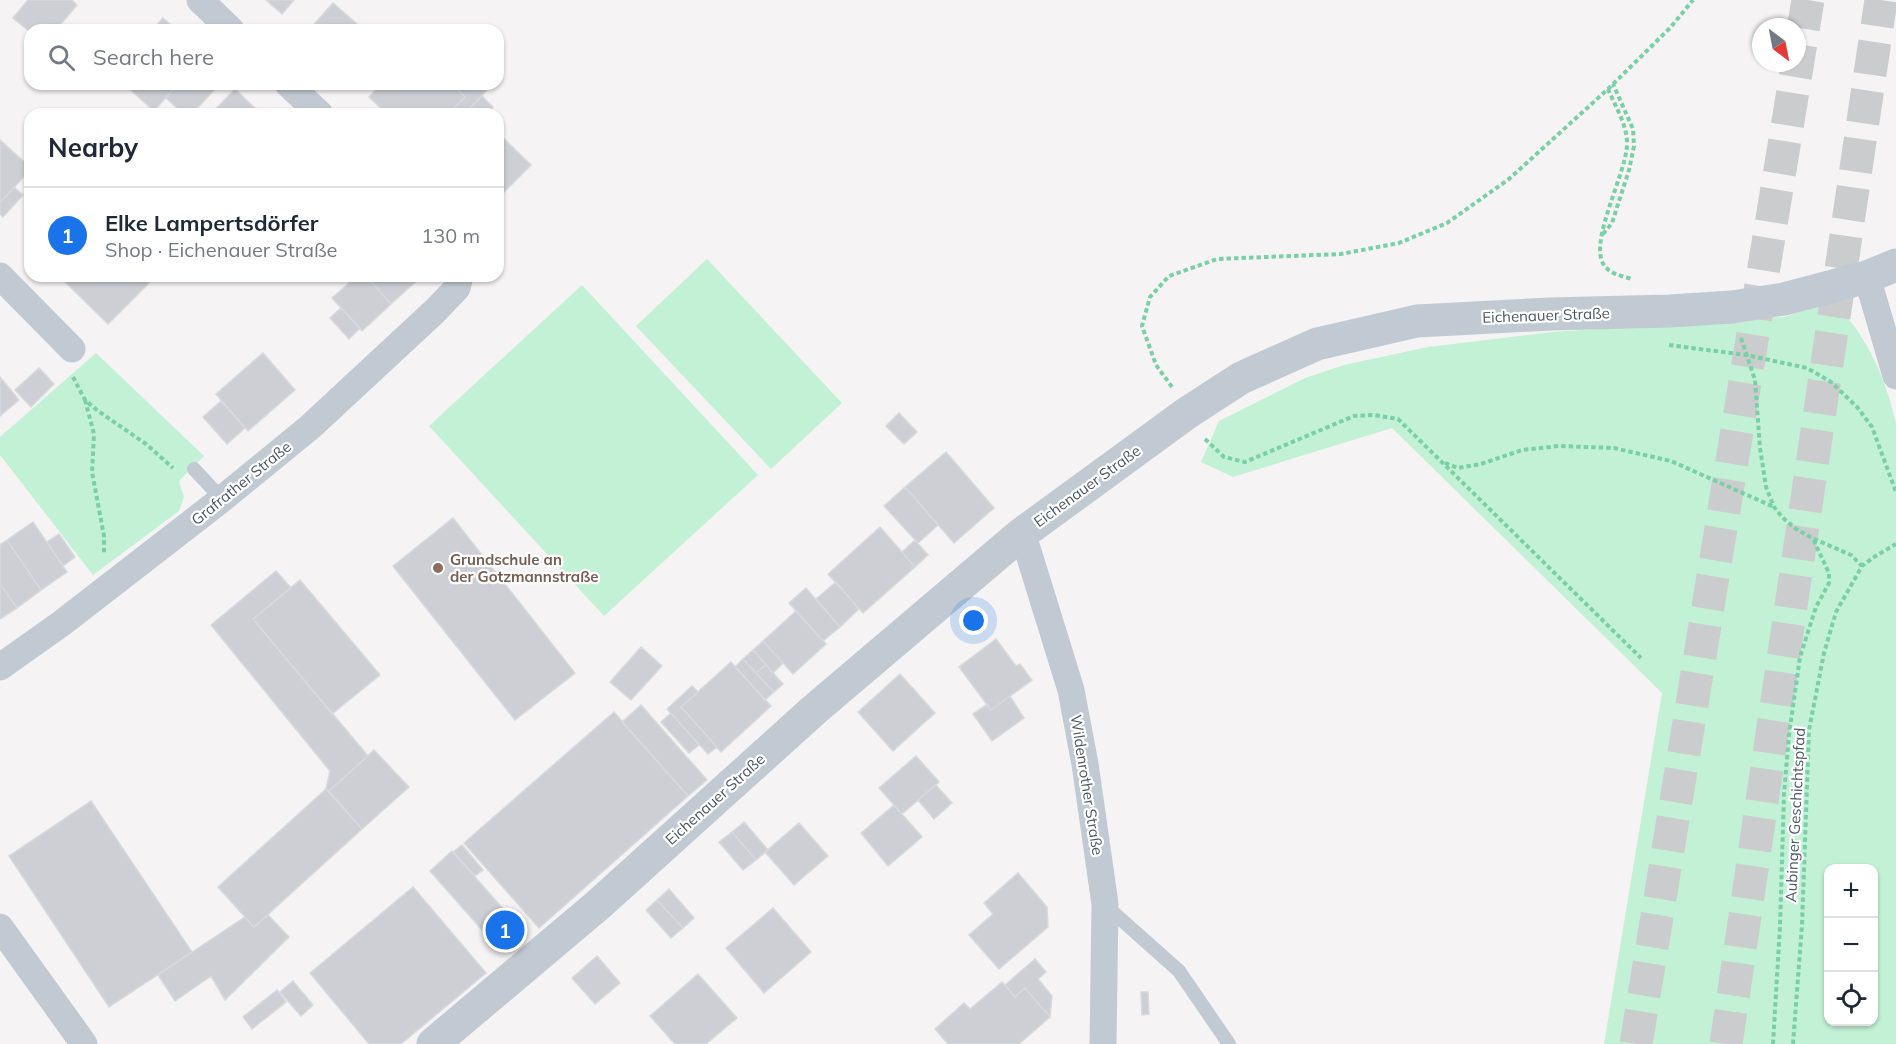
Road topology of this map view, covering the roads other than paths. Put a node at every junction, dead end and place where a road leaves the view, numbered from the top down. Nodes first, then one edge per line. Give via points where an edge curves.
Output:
1 (200, 0) edge
2 (225, 24) edge
3 (294, 90) edge
4 (314, 108) edge
5 (1881, 271) edge
6 (0, 276) edge
7 (458, 282) edge
8 (72, 349) road end
9 (1896, 376) edge
10 (194, 469) dead end
11 (222, 499) junction
12 (1020, 535) junction
13 (0, 667) edge
14 (1105, 904) junction
15 (0, 927) edge
16 (84, 1044) edge
17 (433, 1044) edge
18 (1102, 1044) edge
19 (1229, 1044) edge

1 - 2 street
3 - 4 street
5 - 9 street
5 - 12 street, Eichenauer Straße via 1784,299 1732,307 1417,321 1317,344 1241,378
6 - 8 street
7 - 11 street, Grafrather Straße via 435,311 310,427
10 - 11 lane
11 - 13 street, Grafrather Straße
12 - 14 street, Wildenrother Straße via 1071,690
12 - 17 street, Eichenauer Straße via 813,710 598,905
14 - 18 street, Wildenrother Straße
14 - 19 lane via 1179,971
15 - 16 street

